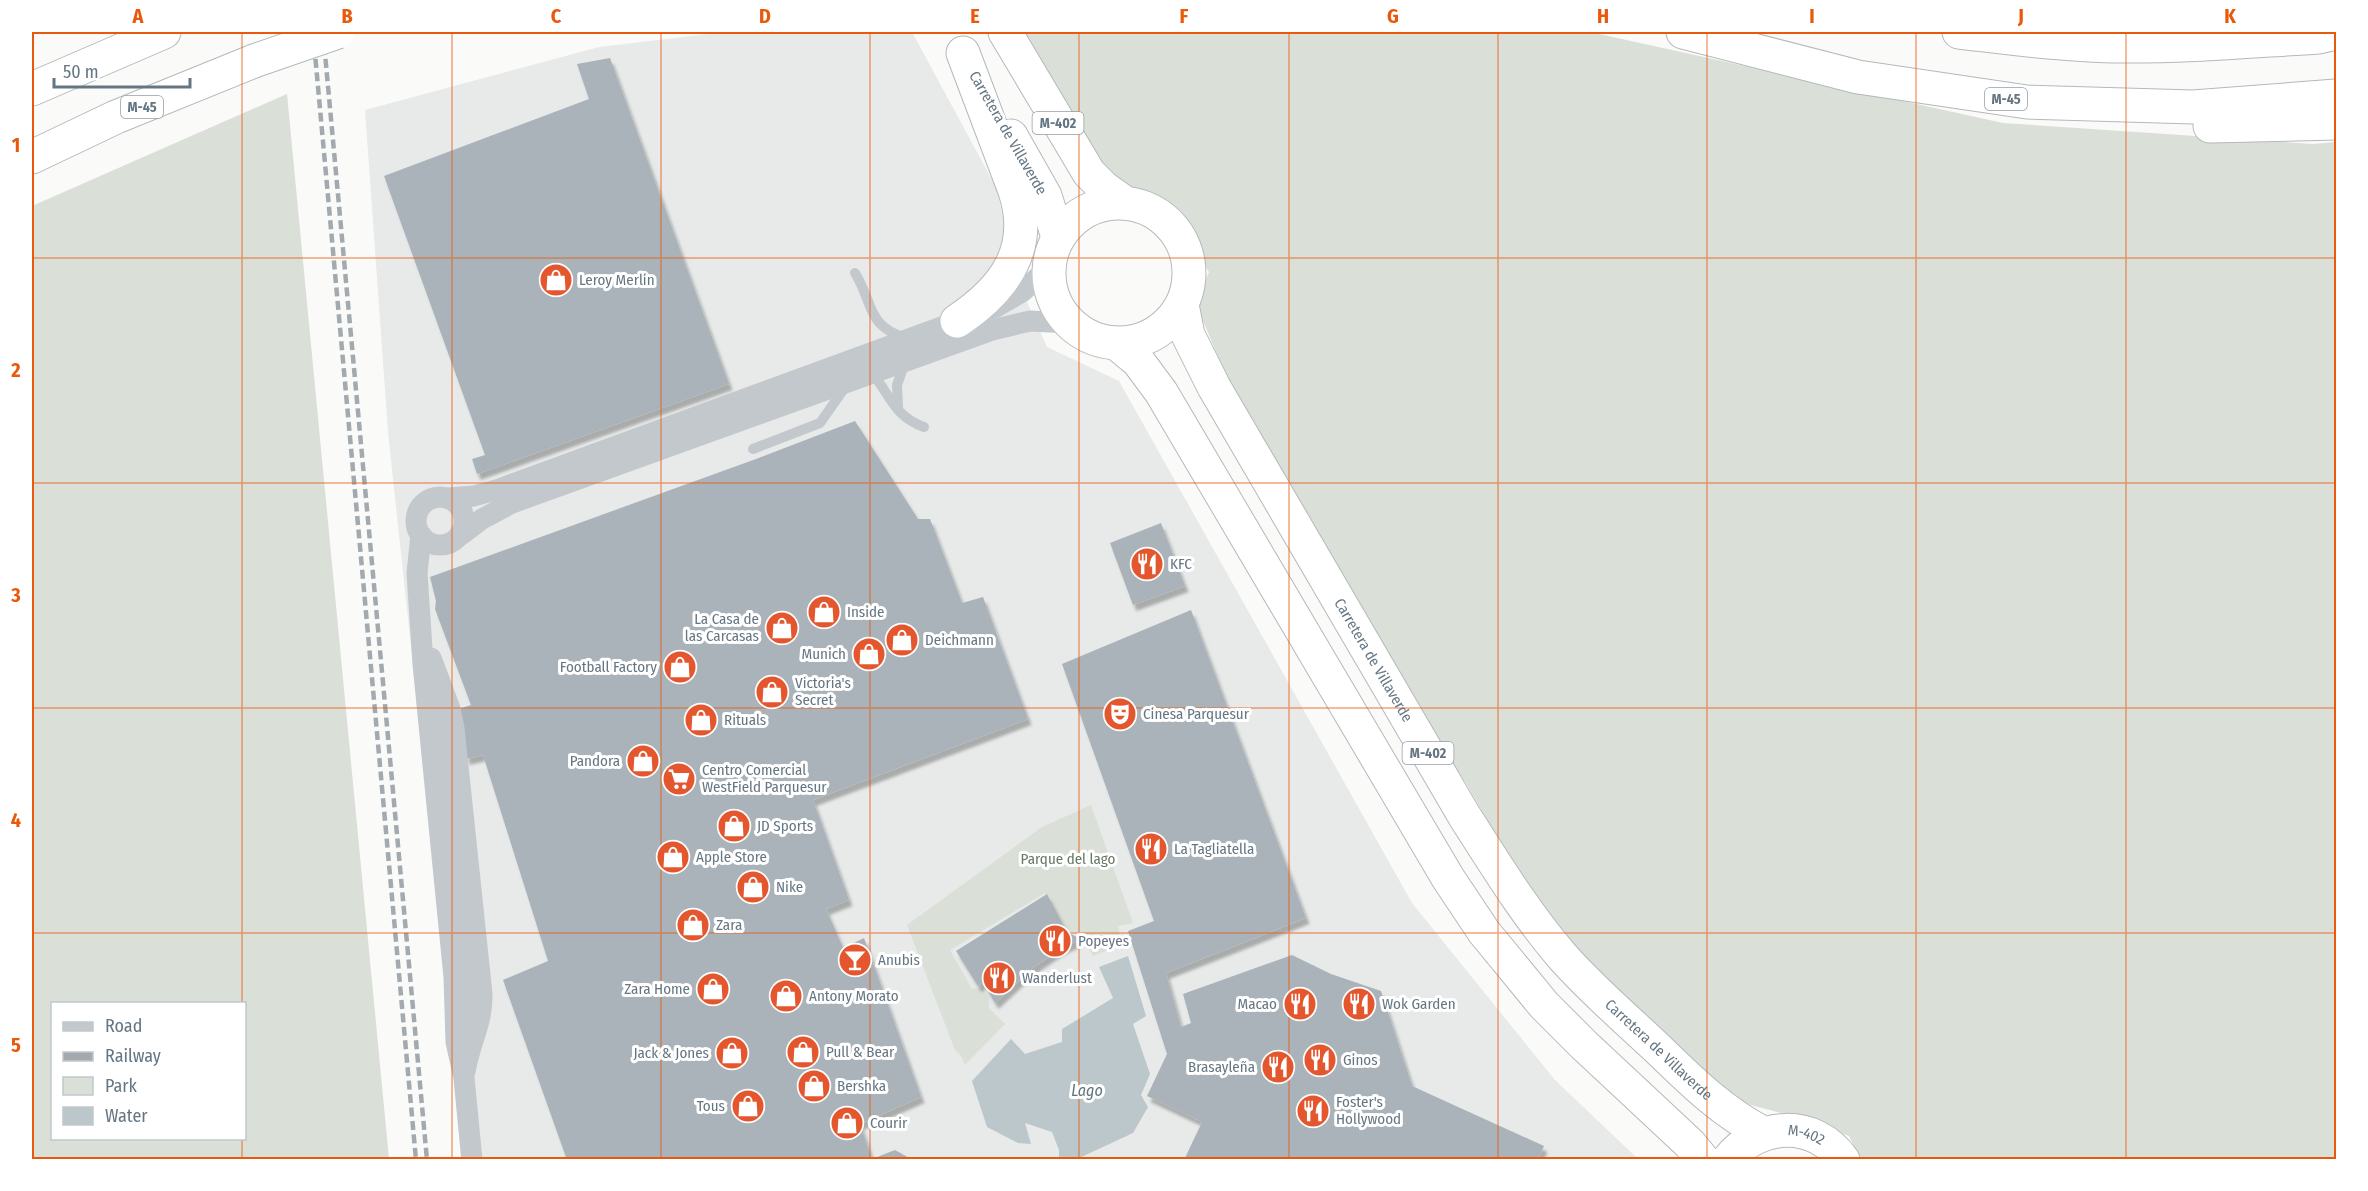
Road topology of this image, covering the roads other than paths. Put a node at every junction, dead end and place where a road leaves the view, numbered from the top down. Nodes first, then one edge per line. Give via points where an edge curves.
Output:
1 (164, 32) edge
2 (338, 32) edge
3 (1005, 32) edge
4 (1683, 32) edge
5 (1959, 32) edge
6 (2337, 33) edge
7 (957, 42) edge
8 (32, 89) edge
9 (2337, 96) edge
10 (2027, 102) junction
11 (2337, 123) edge
12 (32, 157) edge
13 (1125, 203) junction
14 (1054, 252) junction
15 (855, 273) dead end
16 (1182, 305) junction
17 (957, 321) junction
18 (1070, 323) junction
19 (908, 339) junction
20 (1116, 343) junction
21 (905, 362) junction
22 (873, 375) junction
23 (847, 384) junction
24 (899, 413) junction
25 (924, 427) dead end
26 (753, 449) dead end
27 (448, 498) junction
28 (461, 535) junction
29 (421, 536) junction
30 (422, 625) junction
31 (432, 664) junction
32 (456, 1042) junction
33 (464, 1078) junction
34 (1763, 1133) junction
35 (472, 1160) edge
36 (1703, 1160) edge
37 (1728, 1160) edge
38 (1842, 1160) edge

1 - 8 highway
2 - 12 highway, M-45, bridge via 116,117
3 - 13 highway, M-402 via 1089,173
4 - 10 highway, M-45 via 1858,77
5 - 6 highway via 2113,46 2196,45
7 - 14 highway, Carretera de Villaverde / M-402 via 1042,190
7 - 17 highway via 1015,191 1022,229 1018,250 1002,282 980,306
9 - 10 highway, M-45 via 2193,107
10 - 11 highway via 2165,126
13 - 14 highway via 1109,203 1084,211 1068,224
13 - 16 highway, M-402 via 1156,213 1180,239 1186,250 1189,274
14 - 17 street via 1022,292 1005,303
14 - 18 highway, M-402 via 1049,284
15 - 19 lane via 879,325
16 - 20 highway via 1151,334
16 - 34 highway, Carretera de Villaverde / M-402 via 1188,335 1214,387 1465,817 1509,885 1561,955 1589,984 1715,1102
17 - 19 street
18 - 20 highway, M-402 via 1088,336
18 - 21 street via 1039,320 1011,324
19 - 27 street via 499,489
20 - 36 highway, M-402 via 1138,361 1164,398 1448,878 1484,932 1561,1022
21 - 22 street
21 - 24 lane via 897,385
22 - 23 street
22 - 24 lane
23 - 26 lane via 820,423
23 - 28 street via 512,502
24 - 25 lane
27 - 28 street via 462,512
27 - 29 street via 432,498 416,513
28 - 29 street via 440,545
29 - 30 street via 417,573
30 - 31 street
30 - 32 street via 454,977
31 - 32 lane via 459,868 469,1005
31 - 33 street via 454,728 482,994
32 - 33 street
33 - 35 street
34 - 37 highway via 1743,1144
34 - 38 highway, M-402 via 1805,1132 1824,1141

